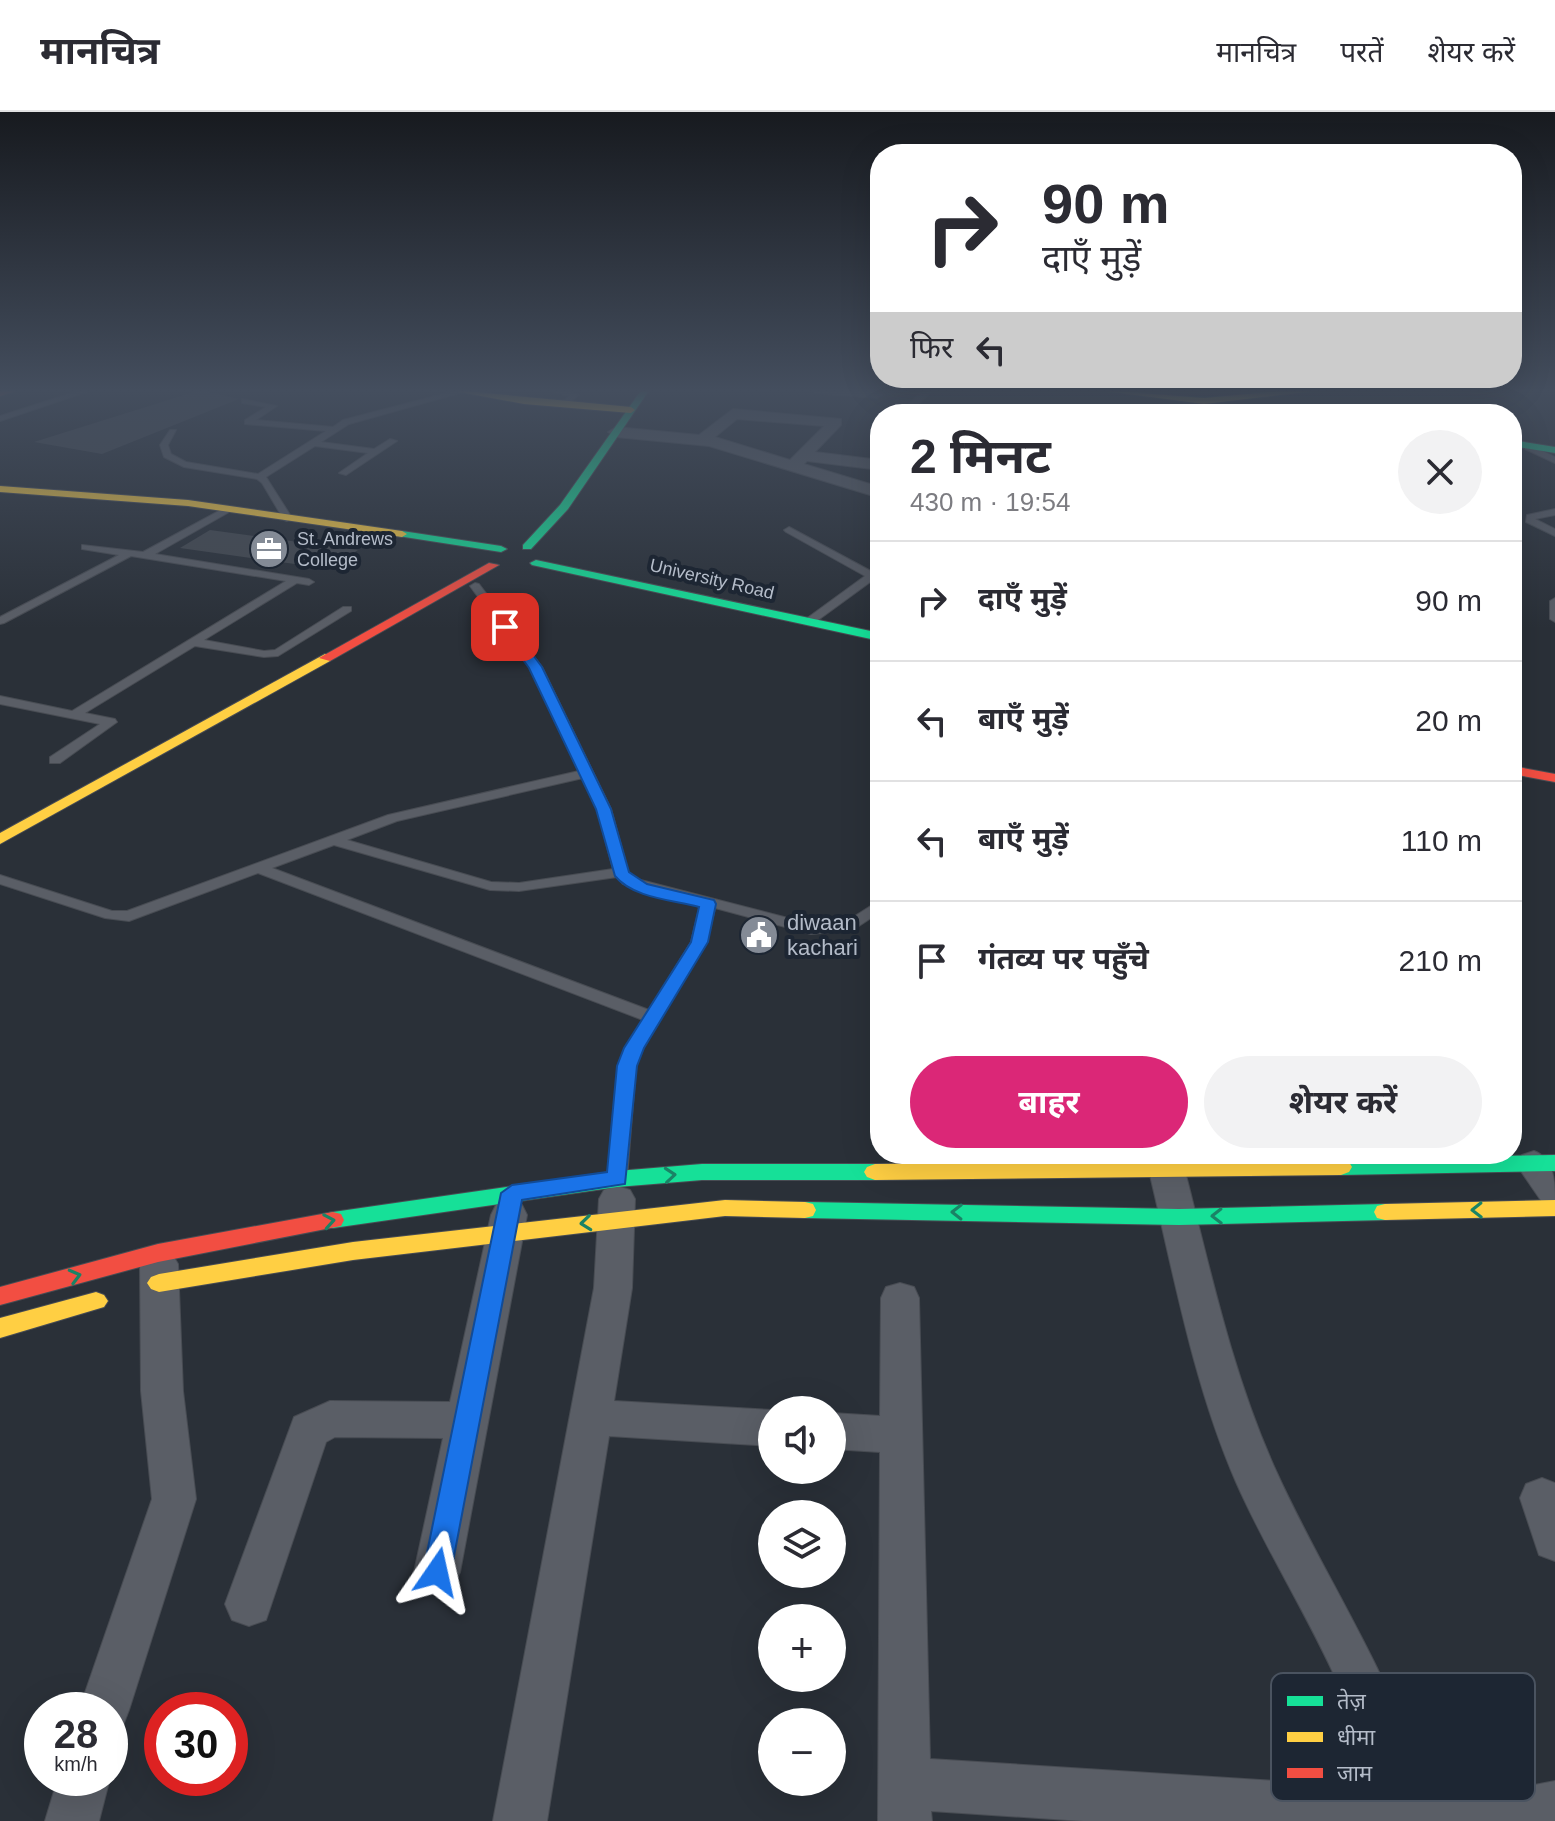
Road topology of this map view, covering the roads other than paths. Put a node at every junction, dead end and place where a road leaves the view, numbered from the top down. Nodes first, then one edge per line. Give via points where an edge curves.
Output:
1 (218, 469) edge
2 (273, 469) edge
3 (349, 469) edge
4 (591, 469) edge
5 (827, 469) edge
6 (343, 473) dead end
7 (260, 477) junction
8 (870, 488) edge
9 (0, 489) edge
10 (0, 498) edge
11 (1555, 512) edge
12 (220, 514) junction
13 (287, 518) junction
14 (789, 530) dead end
15 (1555, 533) edge
16 (86, 547) dead end
17 (130, 553) junction
18 (144, 556) junction
19 (514, 559) junction
20 (287, 565) dead end
21 (870, 575) edge
22 (270, 576) junction
23 (295, 580) junction
24 (309, 582) dead end
25 (870, 582) edge
26 (475, 586) junction
27 (1555, 604) edge
28 (347, 609) dead end
29 (413, 612) junction
30 (815, 617) junction
31 (1555, 619) edge
32 (0, 621) edge
33 (870, 625) edge
34 (870, 634) edge
35 (194, 642) junction
36 (0, 700) edge
37 (74, 715) junction
38 (55, 760) dead end
39 (1522, 762) edge
40 (1555, 768) edge
41 (1522, 772) edge
42 (587, 773) junction
43 (1555, 778) edge
44 (0, 839) edge
45 (333, 840) junction
46 (258, 868) junction
47 (621, 872) junction
48 (0, 879) edge
49 (708, 904) junction
50 (870, 912) edge
51 (652, 1017) junction
52 (997, 1164) edge
53 (1051, 1164) edge
54 (1544, 1164) edge
55 (1167, 1171) junction
56 (1555, 1193) edge
57 (617, 1199) junction
58 (1555, 1208) edge
59 (509, 1212) junction
60 (1179, 1217) junction
61 (155, 1274) junction
62 (117, 1295) dead end
63 (0, 1296) edge
64 (900, 1298) dead end
65 (0, 1328) edge
66 (590, 1417) junction
67 (467, 1420) junction
68 (758, 1427) edge
69 (846, 1432) edge
70 (901, 1435) junction
71 (1542, 1498) dead end
72 (1555, 1540) edge
73 (437, 1572) dead end
74 (249, 1604) dead end
75 (1353, 1673) edge
76 (110, 1692) edge
77 (79, 1796) edge
78 (905, 1802) edge
79 (1555, 1807) edge
80 (1403, 1810) edge
81 (72, 1821) edge
82 (520, 1821) edge

1 - 7 lane
2 - 7 lane
3 - 6 lane
4 - 19 main road via 564,507
5 - 8 street
7 - 13 lane
9 - 12 main road
10 - 12 main road
11 - 15 lane via 1530,517
12 - 13 main road
12 - 18 lane
12 - 19 main road
13 - 19 main road
14 - 21 lane
16 - 17 lane
17 - 18 lane
17 - 32 lane
18 - 22 lane
19 - 26 main road
19 - 29 main road
19 - 30 main road, University Road
20 - 22 lane
22 - 23 lane
23 - 24 lane
23 - 35 lane
25 - 30 lane
26 - 29 main road
26 - 42 lane via 536,667
27 - 31 lane
28 - 35 lane via 278,653
29 - 44 main road
30 - 33 main road, University Road
30 - 34 main road, University Road
35 - 37 lane
36 - 37 lane
37 - 38 lane via 111,722
39 - 40 main road
41 - 43 main road
42 - 45 lane via 426,810
42 - 47 lane via 604,809
45 - 46 lane
45 - 47 lane via 490,886 519,887
46 - 48 lane via 129,916 110,915
46 - 51 lane
47 - 49 lane via 641,887
49 - 50 lane via 826,930 848,927
49 - 51 lane via 699,942
51 - 57 lane via 627,1066
57 -> 52 main road via 702,1172
53 - 55 main road
54 - 55 main road
54 - 56 street
55 - 60 street
57 - 59 main road
57 -> 59 main road
60 -> 57 main road via 725,1208
57 - 66 street via 613,1288
58 -> 60 main road
59 - 61 main road via 353,1251
61 -> 59 main road via 329,1221
59 - 67 street
60 - 75 street via 1222,1394 1258,1482
63 -> 61 main road
61 - 76 street via 174,1499
62 - 65 main road
64 - 70 street
66 - 68 street
66 - 82 street
67 - 73 street
67 - 74 street via 317,1423 309,1430
69 - 70 street
70 - 78 street
71 - 72 street
77 - 81 street
78 - 80 street
79 - 80 street via 1524,1813

